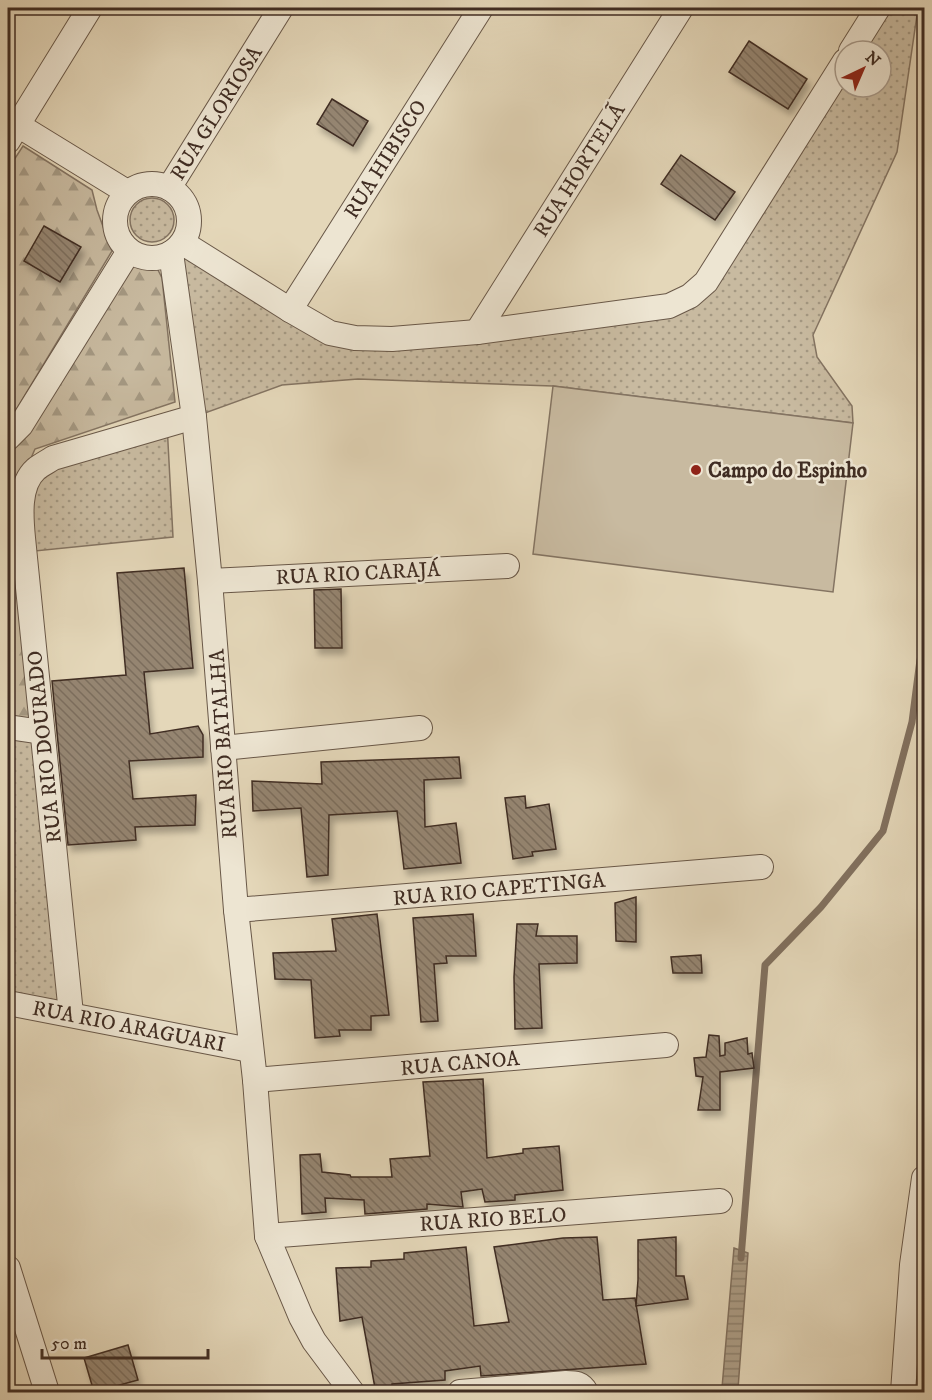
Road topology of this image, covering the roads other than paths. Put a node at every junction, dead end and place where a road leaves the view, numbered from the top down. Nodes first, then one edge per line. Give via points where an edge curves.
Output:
1 (90, 8) edge
2 (281, 8) edge
3 (481, 8) edge
4 (681, 8) edge
5 (878, 8) edge
6 (859, 39) edge
7 (833, 79) edge
8 (11, 128) edge
9 (169, 188) junction
10 (127, 192) junction
11 (177, 248) junction
12 (129, 251) junction
13 (290, 310) junction
14 (477, 332) junction
15 (194, 417) junction
16 (8, 438) edge
17 (507, 566) dead end
18 (210, 581) junction
19 (8, 728) edge
20 (420, 728) dead end
21 (42, 732) junction
22 (223, 748) junction
23 (761, 867) dead end
24 (236, 910) junction
25 (8, 1003) edge
26 (71, 1014) junction
27 (666, 1046) dead end
28 (250, 1050) junction
29 (255, 1080) junction
30 (924, 1178) edge
31 (720, 1201) dead end
32 (267, 1236) junction
33 (8, 1268) edge
34 (47, 1392) edge
35 (352, 1392) edge
36 (459, 1392) edge
37 (586, 1392) edge
38 (903, 1392) edge

1 - 8 street
2 - 9 street, RUA GLORIOSA
3 - 13 street, RUA HIBISCO
4 - 14 street, RUA HORTELÃ
5 - 6 street
7 - 14 street via 706,282 690,296 669,306
8 - 10 street
9 - 10 street via 148,184
9 - 11 street via 186,206 189,225
10 - 12 street via 114,217 117,236
11 - 12 street via 150,259
11 - 13 street
11 - 15 street, RUA RIO BATALHA
12 - 16 street via 21,425
13 - 14 street via 330,333 355,338
15 - 18 street, RUA RIO BATALHA
15 - 21 street, RUA RIO DOURADO via 52,458 27,481 21,517
17 - 18 street, RUA RIO CARAJÁ
18 - 22 street, RUA RIO BATALHA
19 - 21 street
20 - 22 street
21 - 26 street, RUA RIO DOURADO
22 - 24 street, RUA RIO BATALHA
23 - 24 street, RUA RIO CAPETINGA
24 - 28 street, RUA RIO BATALHA
25 - 26 street, RUA RIO ARAGUARI
26 - 28 street, RUA RIO ARAGUARI
27 - 29 street, RUA CANOA
28 - 29 street, RUA RIO BATALHA
29 - 32 street, RUA RIO BATALHA
30 - 38 street via 912,1265
31 - 32 street, RUA RIO BELO
32 - 35 street, RUA RIO BATALHA via 305,1325
33 - 34 street
36 - 37 street via 577,1383

